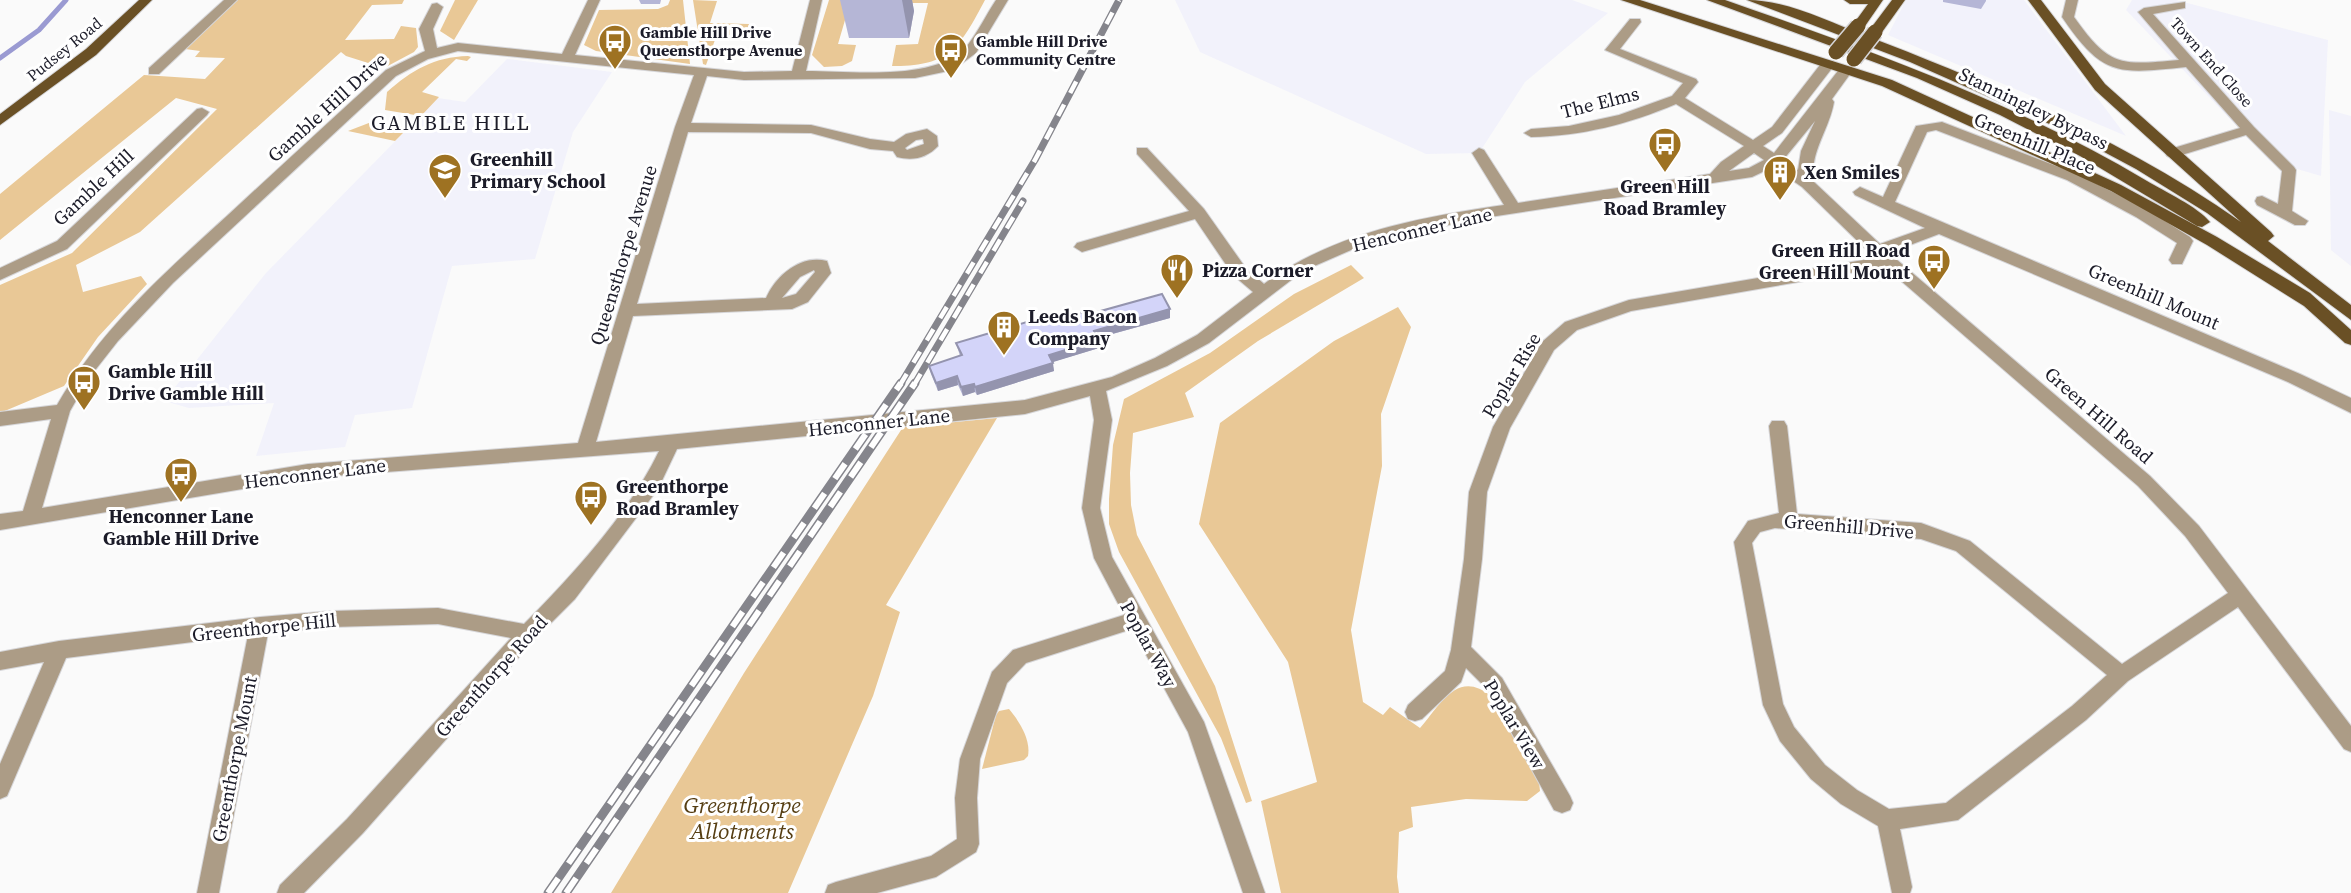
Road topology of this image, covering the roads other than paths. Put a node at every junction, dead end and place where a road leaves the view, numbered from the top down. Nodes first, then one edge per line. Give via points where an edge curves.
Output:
1 (146, 0) edge
2 (231, 0) edge
3 (594, 0) edge
4 (816, 0) edge
5 (1002, 0) edge
6 (1627, 0) edge
7 (1713, 0) edge
8 (1753, 0) edge
9 (1850, 0) edge
10 (1877, 0) edge
11 (1899, 0) edge
12 (2034, 0) edge
13 (2072, 0) edge
14 (2180, 5) dead end
15 (437, 7) dead end
16 (1634, 23) dead end
17 (432, 52) junction
18 (567, 57) junction
19 (1832, 58) junction
20 (2191, 63) junction
21 (1850, 64) junction
22 (154, 72) dead end
23 (701, 73) junction
24 (798, 75) junction
25 (1828, 96) junction
26 (1677, 99) junction
27 (202, 112) dead end
28 (0, 121) edge
29 (682, 127) junction
30 (2249, 130) junction
31 (1531, 133) dead end
32 (1755, 146) junction
33 (898, 147) dead end
34 (1142, 151) dead end
35 (1479, 153) dead end
36 (2172, 153) junction
37 (1776, 160) junction
38 (1715, 177) junction
39 (1807, 184) junction
40 (1860, 192) dead end
41 (2262, 201) dead end
42 (1887, 204) junction
43 (1514, 209) junction
44 (1199, 213) junction
45 (2284, 214) junction
46 (2300, 222) dead end
47 (1938, 228) junction
48 (1082, 247) dead end
49 (1882, 256) junction
50 (2177, 260) dead end
51 (0, 274) edge
52 (2319, 288) junction
53 (1263, 292) junction
54 (774, 303) dead end
55 (2311, 303) junction
56 (628, 310) junction
57 (2351, 314) edge
58 (2351, 339) edge
59 (1097, 388) junction
60 (2351, 406) edge
61 (62, 411) junction
62 (0, 418) edge
63 (1778, 426) dead end
64 (671, 443) junction
65 (585, 449) junction
66 (30, 517) junction
67 (1789, 521) junction
68 (0, 522) edge
69 (2241, 594) junction
70 (1135, 620) junction
71 (260, 625) junction
72 (528, 634) junction
73 (59, 650) junction
74 (1461, 650) junction
75 (0, 661) edge
76 (2121, 675) junction
77 (1415, 712) dead end
78 (2351, 743) edge
79 (0, 789) edge
80 (1562, 803) dead end
81 (1887, 820) junction
82 (1901, 887) dead end
83 (208, 893) edge
84 (288, 893) edge
85 (836, 893) edge
86 (1254, 893) edge

1 - 28 main road, Pudsey Road via 91,52
2 - 22 street
3 - 18 street
4 - 24 street
5 - 24 street, Gamble Hill Drive via 971,50 948,66 915,74
6 - 19 main road
7 - 55 main road, Stanningley Bypass via 1882,60 2017,117 2085,152 2217,232
8 - 52 main road, Stanningley Bypass via 1951,72 2077,129 2189,193
9 - 10 main road
10 - 19 main road, bridge
11 - 21 main road, Henconner Lane, bridge
12 - 36 main road via 2100,87
13 - 20 street via 2068,17 2103,62 2122,68
14 - 20 street, Town End Close via 2144,12
15 - 17 street via 426,29
16 - 26 street, The Elms via 1612,50 1690,82
17 - 18 street, Gamble Hill Drive via 458,47
17 - 61 street, Gamble Hill Drive via 391,73 167,279 83,374
18 - 23 street, Gamble Hill Drive
19 - 21 main road
19 - 32 street via 1776,130
20 - 30 street, Town End Close
21 - 25 street, Henconner Lane
21 - 55 main road via 2116,188
23 - 24 street, Gamble Hill Drive
23 - 29 street, Queensthorpe Avenue
25 - 37 street, Henconner Lane
25 - 39 street via 1826,114 1804,162
26 - 31 street, The Elms via 1603,125
26 - 32 street
27 - 51 street, Gamble Hill via 62,245
29 - 33 street via 811,129
29 - 56 street, Queensthorpe Avenue
30 - 36 street, Town End Close
30 - 45 street, Town End Close via 2289,170
32 - 37 street
32 - 38 street
34 - 44 street
35 - 43 street
36 - 52 main road
37 - 38 street, Henconner Lane via 1741,175
37 - 39 street, Green Hill Road
38 - 43 street, Henconner Lane
39 - 49 street, Green Hill Road
40 - 42 street, Greenhill Mount
41 - 45 street
42 - 47 street, Greenhill Mount
42 - 50 street, Greenhill Place via 1921,128 1937,125 2042,164 2141,213 2185,241
43 - 53 street, Henconner Lane via 1353,243 1297,268
44 - 48 street
44 - 53 street via 1239,271
45 - 46 street
47 - 49 street
47 - 60 street, Greenhill Mount
49 - 69 street, Green Hill Road via 2144,481 2192,531
49 - 74 street, Poplar Rise via 1629,306 1571,326 1549,346 1502,427 1478,492
52 - 57 main road
53 - 59 street, Henconner Lane via 1203,339
54 - 56 street
55 - 58 main road
56 - 65 street, Queensthorpe Avenue
59 - 64 street, Henconner Lane via 1025,407
59 - 70 street, Poplar Way via 1103,420 1091,508 1103,558
61 - 62 street
61 - 66 street, Gamble Hill Drive
63 - 67 street
64 - 65 street, Henconner Lane
64 - 72 street, Greenthorpe Road via 652,484 568,593
65 - 66 street, Henconner Lane via 308,471
66 - 68 street, Henconner Lane
67 - 76 street, Greenhill Drive via 1921,531 1962,546
67 - 81 street, Greenhill Drive via 1755,526 1743,542 1773,705 1787,734 1818,772
69 - 76 street
69 - 78 street, Green Hill Road
70 - 85 street via 1020,656 999,678 970,759 968,844 936,866
70 - 86 street, Poplar Way via 1197,729
71 - 72 street, Greenthorpe Hill via 438,616
71 - 73 street, Greenthorpe Hill
71 - 83 street, Greenthorpe Mount
72 - 84 street, Greenthorpe Road via 355,826
73 - 75 street, Greenthorpe Hill
73 - 79 street
74 - 77 street, Poplar Rise via 1454,676
74 - 80 street, Poplar View via 1495,684
76 - 81 street via 1950,813
81 - 82 street

